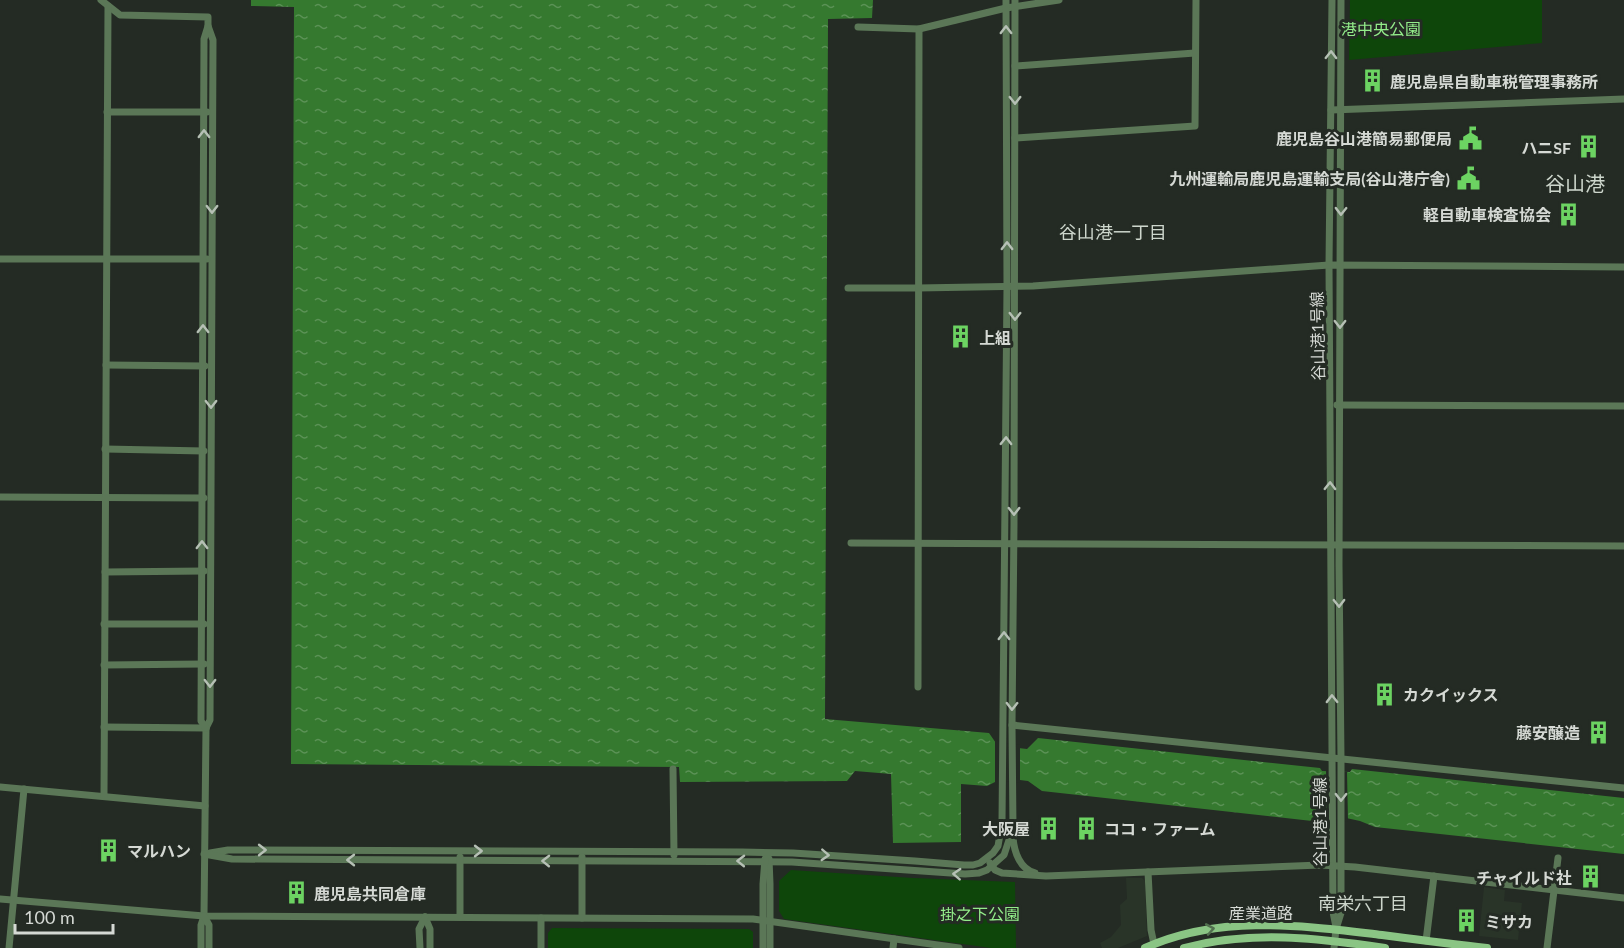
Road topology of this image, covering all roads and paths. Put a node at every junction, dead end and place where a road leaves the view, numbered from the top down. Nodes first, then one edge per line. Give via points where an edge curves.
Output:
1 (101, 0) edge
2 (1006, 0) edge
3 (1059, 0) edge
4 (1196, 0) edge
5 (1332, 0) edge
6 (1341, 0) edge
7 (1015, 4) edge
8 (108, 6) junction
9 (1006, 8) junction
10 (208, 26) junction
11 (858, 27) dead end
12 (919, 29) junction
13 (1195, 53) junction
14 (1015, 66) junction
15 (1624, 99) edge
16 (1331, 110) junction
17 (1342, 110) junction
18 (107, 111) junction
19 (204, 112) junction
20 (213, 112) junction
21 (1015, 138) junction
22 (0, 259) edge
23 (106, 259) junction
24 (203, 259) junction
25 (212, 259) junction
26 (1329, 265) junction
27 (1340, 265) junction
28 (1624, 267) edge
29 (1011, 287) junction
30 (848, 288) dead end
31 (918, 288) junction
32 (106, 365) junction
33 (203, 366) junction
34 (212, 366) junction
35 (1331, 405) junction
36 (1340, 405) junction
37 (1624, 406) edge
38 (105, 449) junction
39 (202, 451) junction
40 (211, 452) junction
41 (0, 496) edge
42 (105, 497) junction
43 (202, 498) junction
44 (211, 498) junction
45 (851, 543) dead end
46 (918, 543) junction
47 (1004, 543) junction
48 (1014, 543) junction
49 (1330, 544) junction
50 (1339, 544) junction
51 (1624, 546) edge
52 (202, 571) junction
53 (211, 571) junction
54 (105, 572) junction
55 (104, 624) junction
56 (202, 624) junction
57 (210, 624) junction
58 (201, 664) junction
59 (210, 664) junction
60 (104, 665) junction
61 (918, 687) dead end
62 (1012, 725) junction
63 (104, 727) junction
64 (206, 728) junction
65 (1332, 758) junction
66 (1341, 759) junction
67 (673, 769) dead end
68 (0, 787) edge
69 (1624, 788) edge
70 (24, 789) junction
71 (104, 796) junction
72 (205, 806) junction
73 (1013, 828) junction
74 (460, 851) junction
75 (582, 852) junction
76 (674, 852) junction
77 (204, 854) junction
78 (767, 854) junction
79 (987, 858) junction
80 (1558, 858) dead end
81 (460, 860) junction
82 (582, 861) junction
83 (674, 861) junction
84 (767, 862) junction
85 (992, 866) junction
86 (1337, 866) junction
87 (1148, 872) junction
88 (1046, 876) junction
89 (1434, 876) junction
90 (1554, 891) junction
91 (0, 898) edge
92 (1624, 898) edge
93 (13, 900) junction
94 (204, 916) junction
95 (425, 917) junction
96 (460, 917) junction
97 (541, 918) junction
98 (582, 918) junction
99 (767, 921) junction
100 (1336, 929) junction
101 (894, 939) junction
102 (1426, 941) junction
103 (1154, 944) junction
104 (1334, 945) edge
105 (9, 948) edge
106 (201, 948) edge
107 (209, 948) edge
108 (420, 948) edge
109 (430, 948) edge
110 (541, 948) edge
111 (763, 948) edge
112 (771, 948) edge
113 (893, 948) edge
114 (959, 948) edge
115 (1145, 948) edge
116 (1185, 948) edge
117 (1385, 948) edge
118 (1487, 948) edge
119 (1547, 948) edge

1 - 8 street
2 - 9 street
3 - 7 street
4 - 13 street
16 -> 5 street, 谷山港1号線
6 - 17 street, 谷山港1号線
7 - 9 street
7 - 14 street
8 - 10 street via 120,15 208,17
8 - 18 street
9 - 12 street
29 -> 9 street
10 - 19 street via 204,39
10 - 20 street via 213,40
11 - 12 street
12 - 31 street
13 - 14 street
13 - 21 street via 1195,126
14 -> 21 street
15 - 17 street
16 - 17 street
16 - 26 street, 谷山港1号線
17 -> 27 street, 谷山港1号線
18 - 19 street
18 - 23 street
19 - 20 street
24 -> 19 street
20 -> 25 street
21 - 29 street
22 - 23 street
23 - 24 street
23 - 32 street
24 - 25 street
33 -> 24 street
25 - 34 street
26 - 27 street
26 - 29 street
26 - 35 street, 谷山港1号線
27 - 28 street
27 -> 36 street, 谷山港1号線
29 - 31 street
47 -> 29 street
29 -> 48 street
30 - 31 street
31 - 46 street
32 - 33 street
32 - 38 street
33 - 34 street
33 - 39 street
34 -> 40 street
35 - 36 street
49 -> 35 street, 谷山港1号線
36 - 37 street
36 - 50 street, 谷山港1号線
38 - 39 street
38 - 42 street
39 - 40 street
39 - 43 street
40 - 44 street
41 - 42 street
42 - 43 street
42 - 54 street
43 - 44 street
52 -> 43 street
44 - 53 street
45 - 46 street
46 - 47 street
46 - 61 street
47 - 48 street
79 -> 47 street via 999,846 1001,837
48 - 49 street
48 -> 62 street
49 - 50 street
65 -> 49 street, 谷山港1号線
50 - 51 street
50 -> 66 street, 谷山港1号線
52 - 53 street
52 - 54 street
52 - 56 street
53 - 57 street
54 - 55 street
55 - 56 street
55 - 60 street
56 - 57 street
56 - 58 street
57 - 59 street
58 - 59 street
58 - 60 street
58 - 64 street via 201,720
59 -> 64 street via 210,720
60 - 63 street
62 - 65 street
62 - 73 street
63 - 64 street
63 - 71 street
64 - 72 street
65 - 66 street
65 - 86 street, 谷山港1号線
66 - 69 street
66 -> 86 street, 谷山港1号線 via 1342,824
67 - 76 street
68 - 70 street
70 - 71 street
70 - 93 street
71 - 72 street
72 - 77 street
73 - 85 street via 1004,855
73 - 88 street via 1021,863 1028,871
74 -> 75 street
77 -> 74 street via 228,850
74 - 81 street
75 - 76 street
75 - 82 street
76 - 78 street
76 - 83 street
81 -> 77 street via 232,859
77 - 94 street
78 -> 79 street via 964,865
78 - 84 street
79 - 85 street
80 - 90 street
82 -> 81 street
81 - 96 street
82 - 83 street
82 - 98 street
84 -> 83 street
85 -> 84 street via 979,873 965,874
84 - 99 street
85 - 88 street via 1002,873
86 - 87 street
86 - 89 street
86 - 100 street, 谷山港1号線 via 1333,912
87 - 88 street
87 - 103 street
89 - 90 street
89 - 102 street
90 - 92 street
90 - 119 street
91 - 93 street
93 - 94 street
93 - 105 street
94 - 95 street
94 - 106 street
94 - 107 street via 209,925
95 - 96 street
95 - 108 street via 419,929
95 - 109 street via 430,929
96 - 97 street
97 - 98 street
97 - 110 street
98 - 99 street
99 - 101 street
99 - 111 street
99 - 112 street
100 - 102 main road, 産業道路
103 -> 100 main road, 産業道路 via 1195,931 1233,925
100 - 104 street, 谷山港1号線
101 - 113 street
101 - 114 street
102 - 118 main road, 産業道路
103 - 115 main road, 産業道路
104 - 116 main road, 産業道路 via 1265,936
104 - 117 main road, 産業道路

